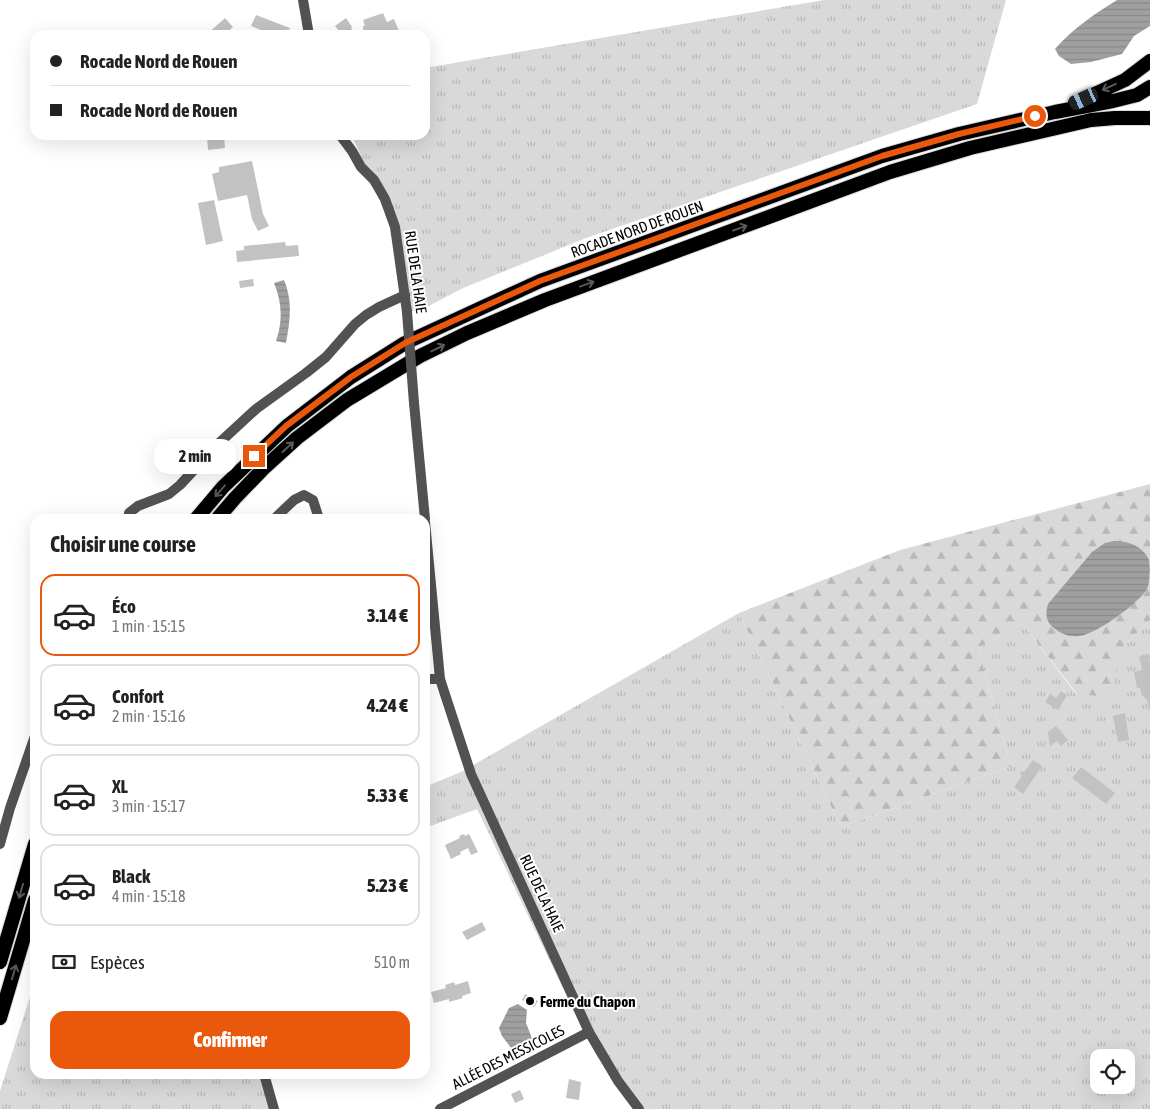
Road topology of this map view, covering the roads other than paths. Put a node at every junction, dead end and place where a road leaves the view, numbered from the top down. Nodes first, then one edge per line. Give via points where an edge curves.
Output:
1 (303, 0) edge
2 (308, 30) edge
3 (1150, 61) edge
4 (1150, 87) edge
5 (1055, 112) junction
6 (1150, 118) edge
7 (344, 140) edge
8 (405, 295) junction
9 (129, 514) edge
10 (200, 514) edge
11 (221, 514) edge
12 (279, 514) edge
13 (317, 514) edge
14 (424, 514) edge
15 (430, 573) edge
16 (440, 679) junction
17 (430, 680) edge
18 (30, 750) edge
19 (0, 844) edge
20 (30, 861) edge
21 (30, 917) edge
22 (0, 962) edge
23 (0, 1018) edge
24 (589, 1032) junction
25 (265, 1079) edge
26 (274, 1109) edge
27 (440, 1109) edge
28 (639, 1109) edge

1 - 2 street
3 -> 5 highway via 1125,80
4 - 5 highway, ROCADE NORD DE ROUEN via 1137,95
5 -> 10 highway, ROCADE NORD DE ROUEN via 882,156 540,281 405,343 351,377 286,426 223,487
11 -> 6 highway via 297,438 347,400 420,356 476,329 545,300 890,172 970,148 1091,120
7 - 8 street, RUE DE LA HAIE via 385,200 395,227
8 - 9 street via 379,306 355,324 326,357 256,409 169,494 138,506
8 - 14 street, RUE DE LA HAIE, bridge
12 - 13 street via 304,495 313,500
15 - 16 street, RUE DE LA HAIE
16 - 17 street
16 - 24 street, RUE DE LA HAIE via 471,774
18 - 19 street
20 -> 22 highway
23 -> 21 highway
24 - 27 street, ALLÉE DES MESSICOLES
24 - 28 street, RUE DE LA HAIE
25 - 26 street

